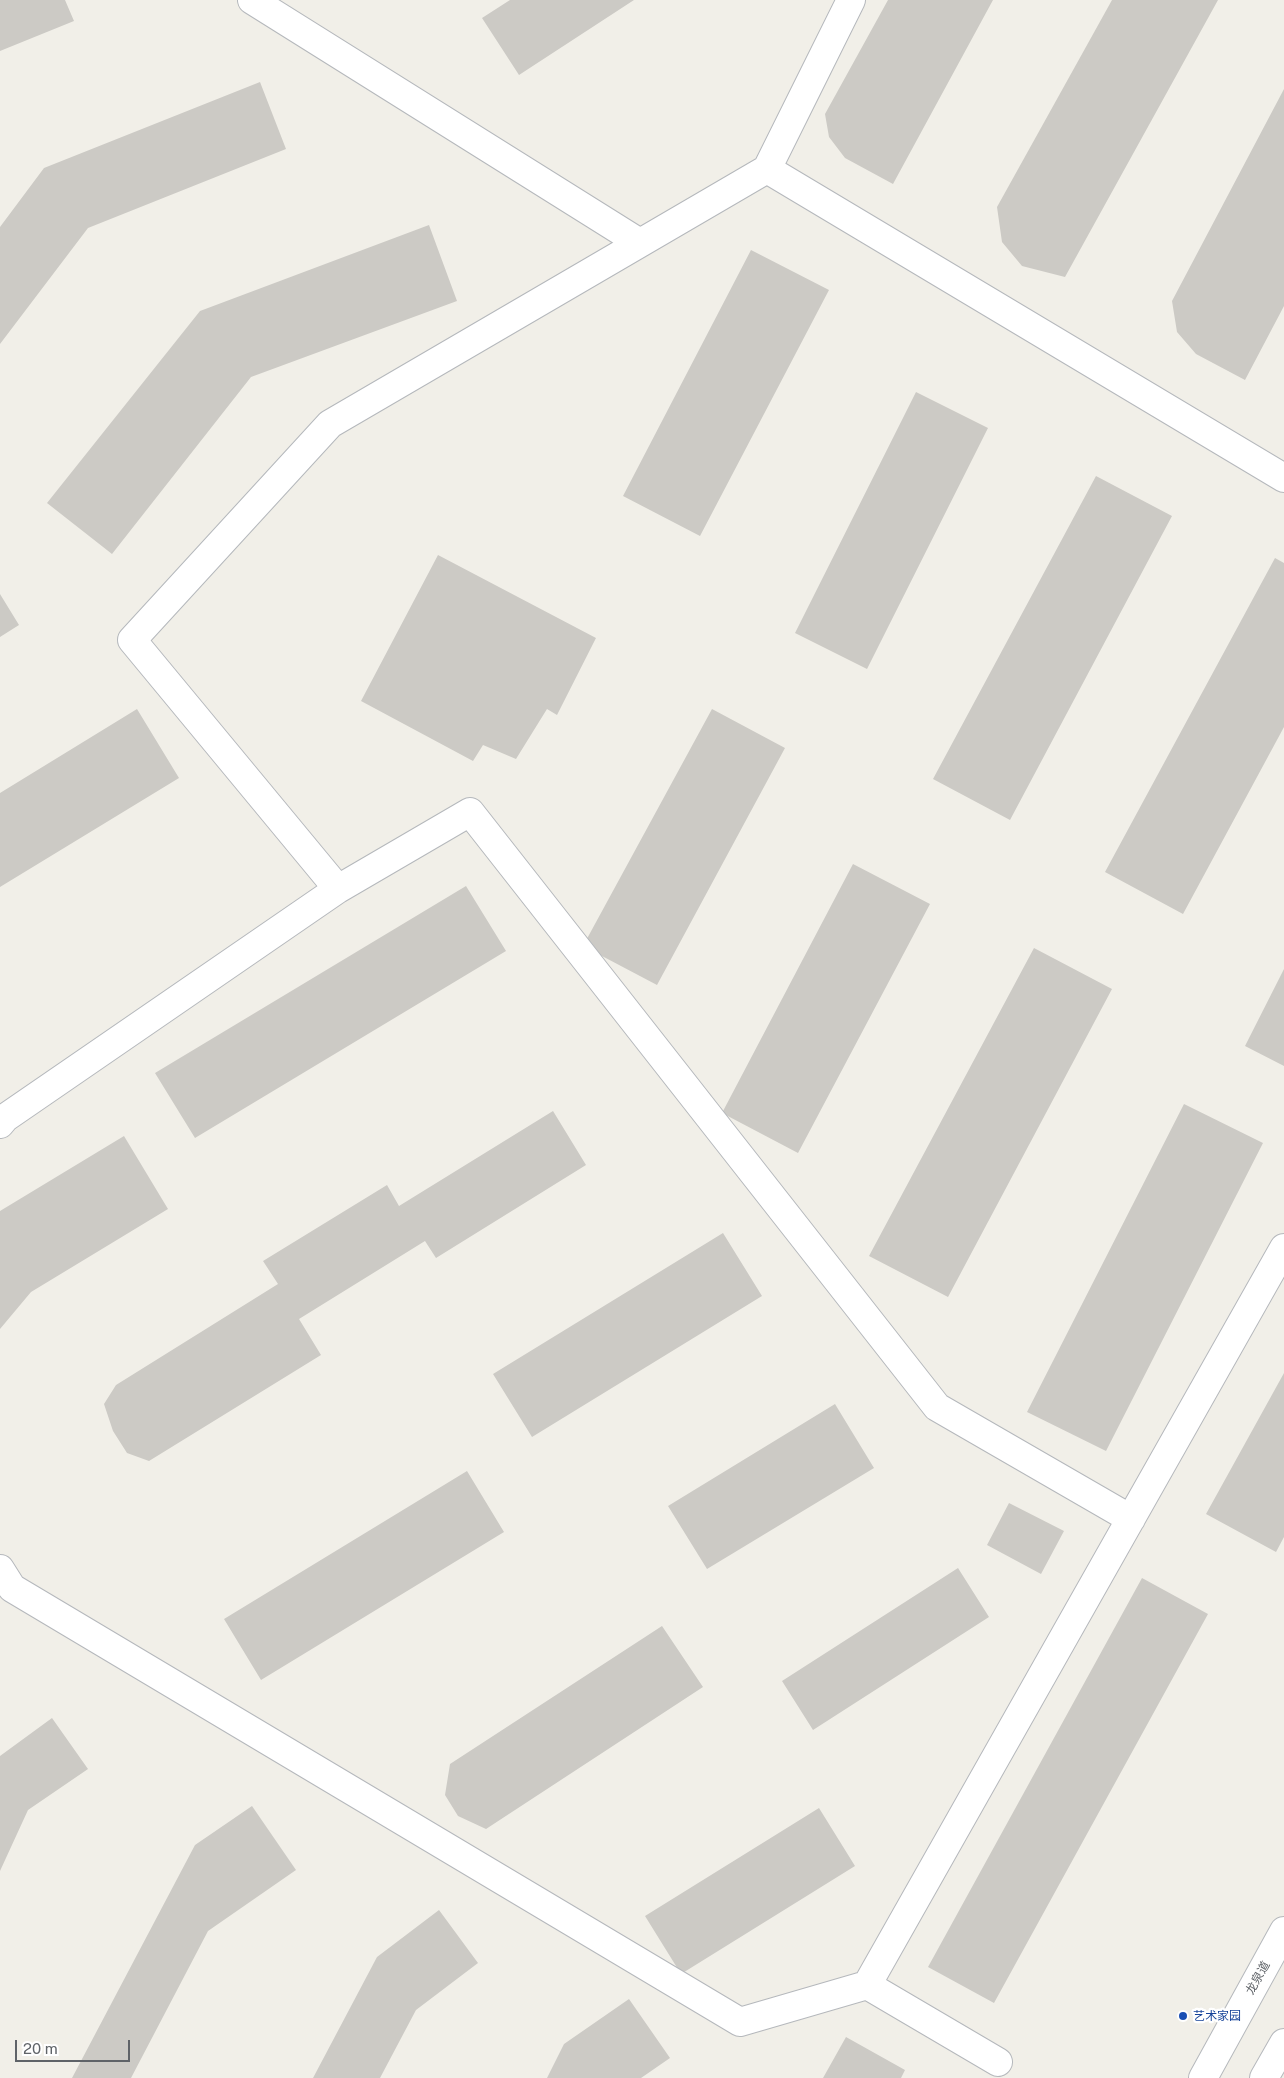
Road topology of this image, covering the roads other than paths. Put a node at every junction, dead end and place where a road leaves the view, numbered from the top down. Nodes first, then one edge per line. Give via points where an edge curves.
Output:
1 (252, 0) edge
2 (851, 0) edge
3 (767, 169) junction
4 (640, 243) junction
5 (1284, 478) edge
6 (338, 889) junction
7 (0, 1124) edge
8 (1284, 1248) edge
9 (1131, 1519) junction
10 (0, 1569) edge
11 (1284, 1931) edge
12 (1276, 1963) edge
13 (868, 1985) junction
14 (1284, 2043) edge
15 (998, 2062) dead end
16 (1203, 2078) edge
17 (1264, 2078) edge

1 - 4 street
2 - 3 street
3 - 4 street
3 - 5 street
4 - 6 street via 330,424 132,640
6 - 7 street
6 - 9 street via 470,812 936,1407
8 - 9 street
9 - 13 street
10 - 13 street via 12,1588 740,2022
11 - 12 street, 龙泉道
12 - 16 street, 龙泉道
13 - 15 street
14 - 17 street

